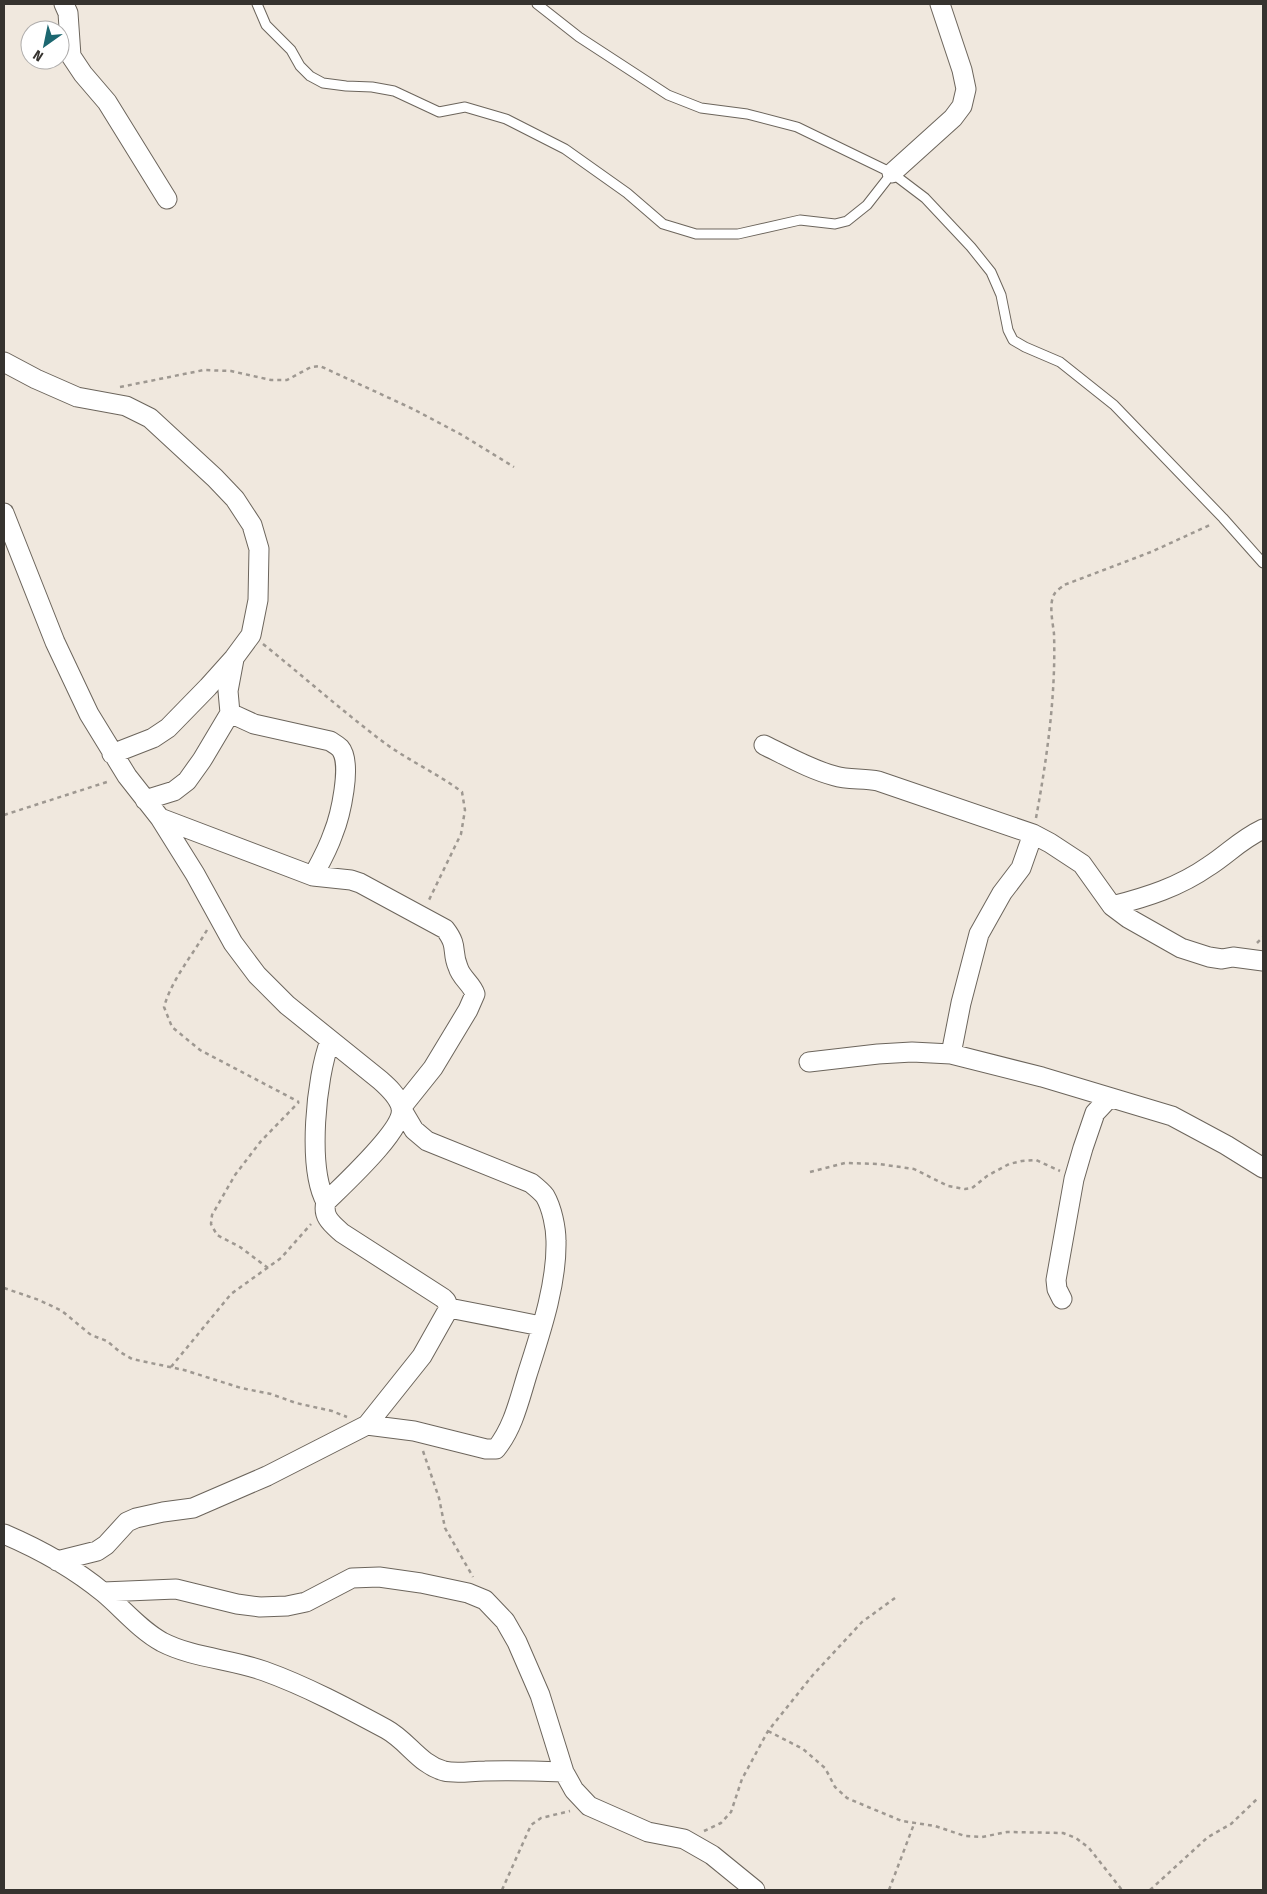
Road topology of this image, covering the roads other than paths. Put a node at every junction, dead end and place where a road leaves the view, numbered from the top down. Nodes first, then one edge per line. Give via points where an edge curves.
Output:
1 (64, 4) edge
2 (257, 4) edge
3 (537, 4) edge
4 (940, 4) edge
5 (892, 173) junction
6 (167, 199) dead end
7 (4, 362) edge
8 (4, 513) edge
9 (1263, 563) edge
10 (234, 658) junction
11 (230, 713) junction
12 (764, 746) dead end
13 (112, 754) junction
14 (145, 800) junction
15 (160, 818) junction
16 (1263, 829) edge
17 (1033, 834) junction
18 (313, 876) junction
19 (1112, 906) junction
20 (1263, 961) edge
21 (330, 1041) junction
22 (951, 1054) junction
23 (809, 1062) dead end
24 (1109, 1098) junction
25 (401, 1108) junction
26 (1263, 1168) edge
27 (325, 1206) junction
28 (1062, 1298) dead end
29 (449, 1308) junction
30 (541, 1326) junction
31 (366, 1425) junction
32 (4, 1534) edge
33 (57, 1561) junction
34 (103, 1592) junction
35 (564, 1772) junction
36 (755, 1890) edge

1 - 6 street via 68,14 71,56 107,102
2 - 5 lane via 266,26 291,50 310,76 323,83 394,91 439,112 465,107 506,118 565,149 628,193 663,224 696,234 738,234 800,220 835,224 847,221 868,205
3 - 5 lane via 668,95 701,108 748,114 797,126
4 - 5 street via 962,70 966,89 962,106
5 - 9 lane via 925,198 991,272 1013,340 1060,362 1114,405
7 - 10 street via 77,397 126,406 150,418 235,499 252,525 259,549 258,600 251,634
8 - 13 street via 55,642
10 - 11 street via 228,691
10 - 13 street via 168,728 153,738
11 - 14 street via 187,781 174,791
11 - 18 street via 254,724 330,741 340,748 346,773 342,804 334,834
12 - 17 street via 823,773 878,781
13 - 14 street
14 - 15 street
15 - 18 street
15 - 21 street via 233,943 257,975
16 - 19 street via 1244,838 1209,866 1170,888
17 - 19 street via 1082,864
17 - 22 street via 1021,868 1002,893 979,934
18 - 25 street via 360,883 445,929 455,946 457,966 476,994 432,1068
19 - 20 street via 1181,948 1208,957
21 - 25 street via 380,1080 393,1093
21 - 27 street via 319,1078 316,1168
22 - 23 street via 912,1052
22 - 24 street
24 - 26 street via 1172,1116
24 - 28 street via 1095,1114 1074,1179 1056,1280
25 - 27 street via 399,1119 379,1148
25 - 30 street via 414,1130 428,1141 531,1183 545,1196 556,1239 556,1266
27 - 29 street via 329,1222 342,1233 443,1298
29 - 30 street
29 - 31 street via 422,1356
30 - 31 street via 520,1402 496,1449 477,1448 414,1431
31 - 33 street via 267,1476 193,1508 136,1518 127,1522 97,1551
32 - 33 street
33 - 34 street
34 - 35 street via 161,1642 249,1666 300,1686 390,1731 433,1767 457,1773
34 - 35 street via 176,1589 237,1604 287,1606 306,1602 352,1578 379,1577 421,1583 485,1600 505,1621 517,1642 540,1695
35 - 36 street via 574,1790 596,1810 648,1832 684,1840 712,1855

